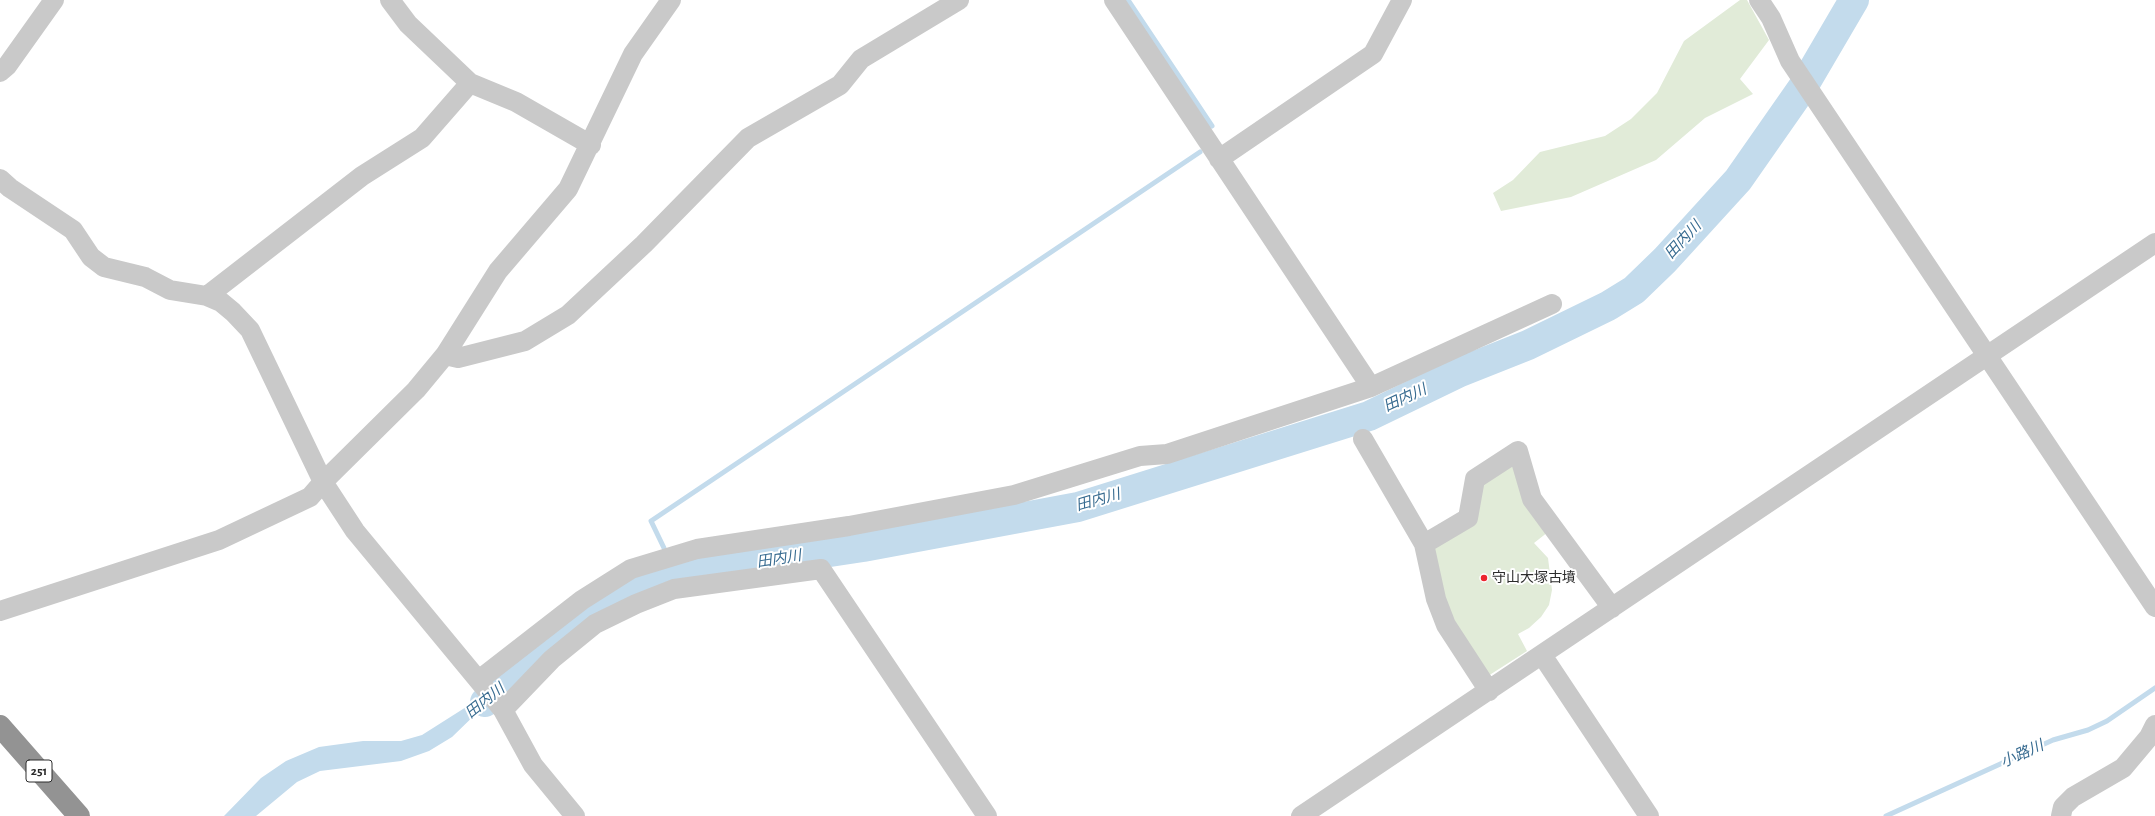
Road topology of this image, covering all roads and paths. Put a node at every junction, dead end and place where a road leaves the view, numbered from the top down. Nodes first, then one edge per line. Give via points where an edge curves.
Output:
1 (54, 0) edge
2 (390, 0) edge
3 (671, 0) edge
4 (959, 0) edge
5 (1114, 0) edge
6 (1402, 0) edge
7 (1760, 0) edge
8 (0, 72) edge
9 (470, 83) junction
10 (591, 145) junction
11 (1219, 159) junction
12 (3, 188) edge
13 (2155, 243) edge
14 (207, 296) junction
15 (1552, 304) dead end
16 (445, 355) junction
17 (1985, 355) junction
18 (1371, 387) junction
19 (1362, 439) dead end
20 (323, 482) junction
21 (1424, 544) junction
22 (2155, 607) edge
23 (1612, 608) junction
24 (0, 611) edge
25 (1542, 655) junction
26 (481, 683) junction
27 (1489, 690) junction
28 (501, 708) junction
29 (2155, 725) edge
30 (0, 726) edge
31 (571, 815) edge
32 (79, 816) edge
33 (987, 816) edge
34 (1301, 816) edge
35 (1649, 816) edge
36 (2061, 816) edge

1 - 8 street
2 - 9 street via 408,24
3 - 10 street via 633,54
4 - 16 street via 861,59 840,85 748,138 644,244 568,315 525,341 458,358
5 - 11 street
6 - 11 street via 1373,54
7 - 17 street via 1790,61
9 - 10 street via 516,102
9 - 14 street via 422,138 362,176
10 - 16 street via 568,189 498,271
11 - 18 street
12 - 14 street via 72,230 91,257 104,267 145,277 170,290
13 - 17 street
14 - 20 street via 234,312 250,330
15 - 18 street
16 - 20 street via 416,390
17 - 22 street
17 - 23 street
18 - 26 street via 1167,454 1140,456 1014,495 849,526 697,549 631,569 582,600
19 - 21 street
20 - 24 street via 310,498 219,540
20 - 26 street via 355,531
21 - 23 street via 1468,518 1475,479 1518,451 1532,499
21 - 27 street via 1436,599 1446,624
23 - 25 street
25 - 27 street
25 - 35 street
26 - 28 street
27 - 34 street
28 - 31 street via 533,765
28 - 33 street via 552,659 595,624 636,604 674,589 821,569
29 - 36 street via 2149,737 2123,768 2073,797 2064,807
30 - 32 highway, 251

